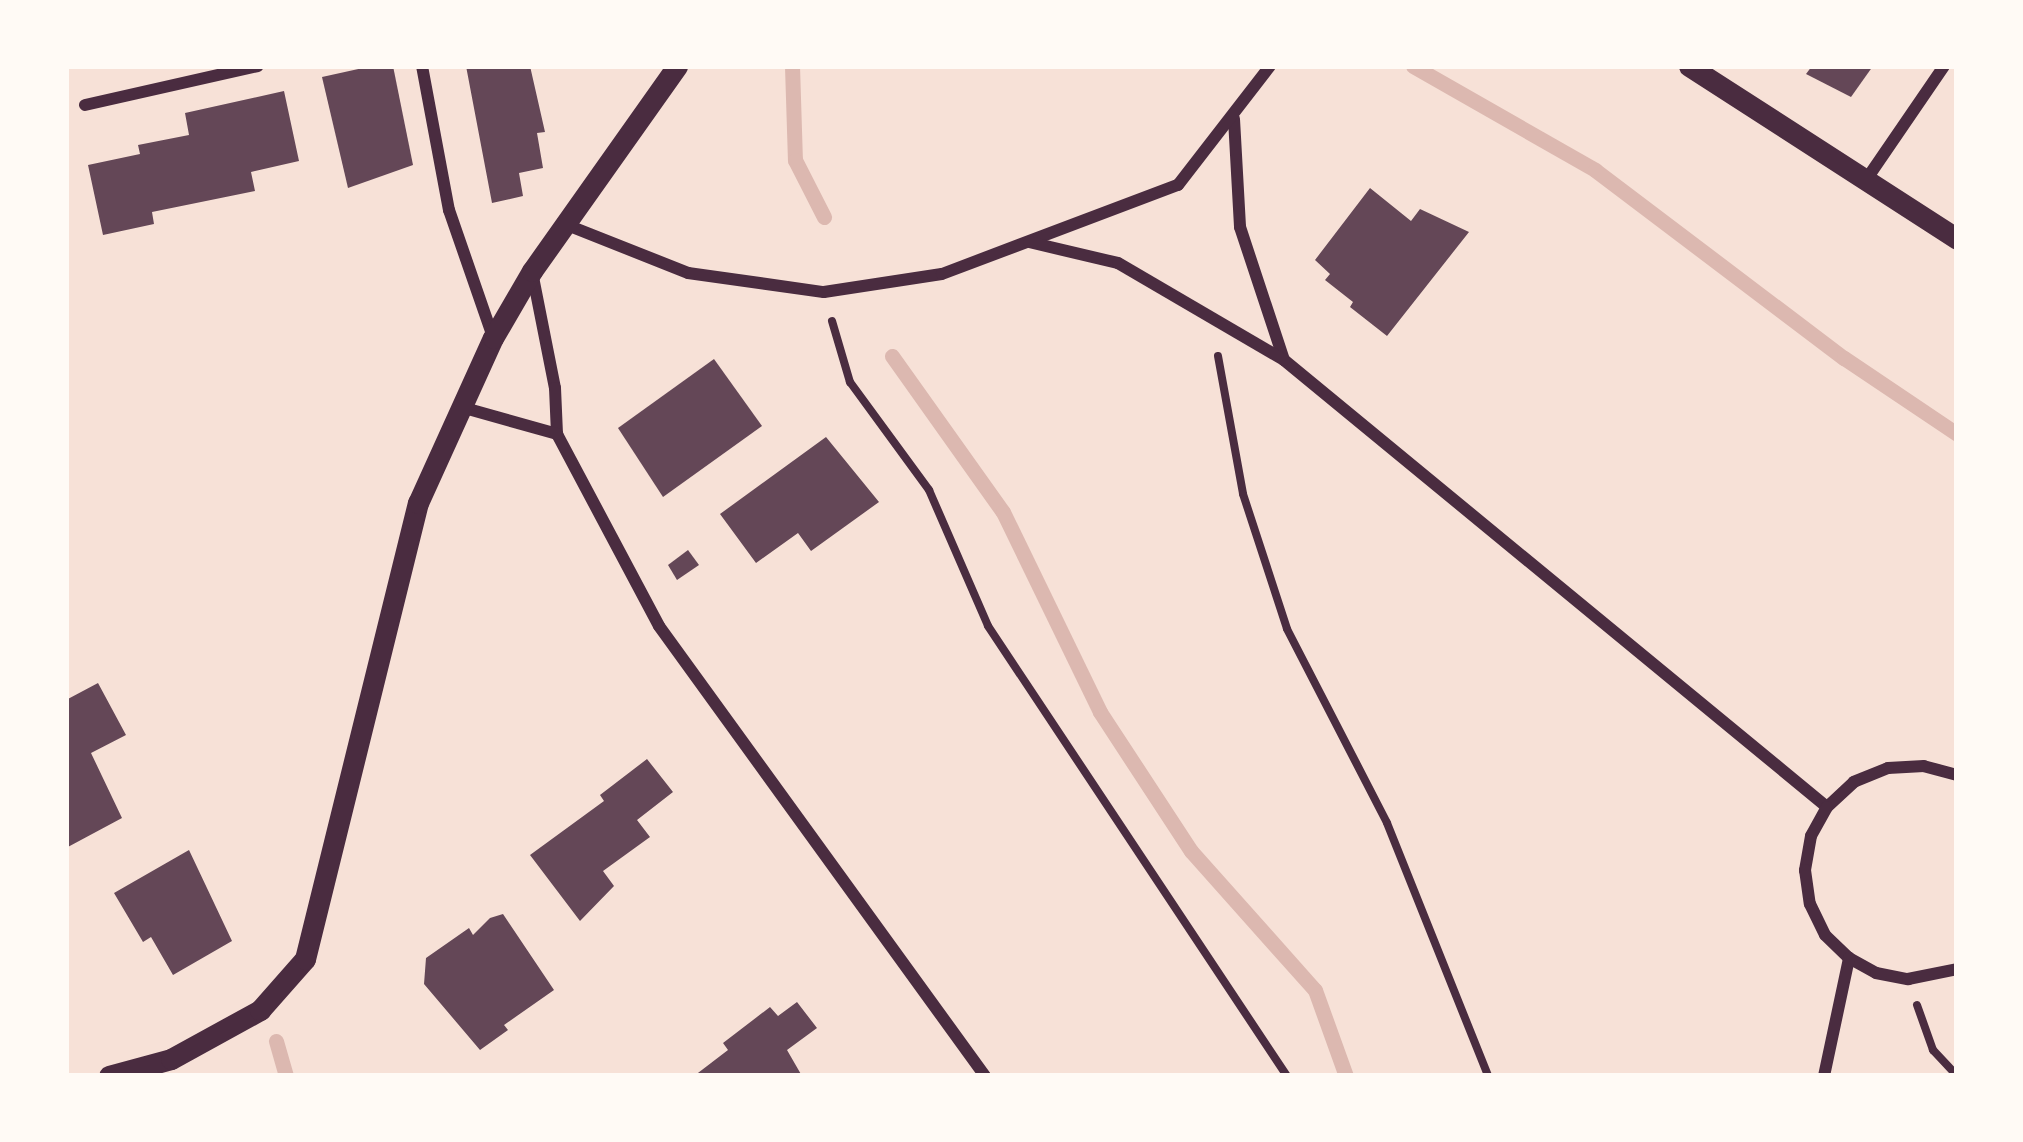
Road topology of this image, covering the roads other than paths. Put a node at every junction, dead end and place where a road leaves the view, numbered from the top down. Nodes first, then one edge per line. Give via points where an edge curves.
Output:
1 (258, 66) edge
2 (422, 66) edge
3 (677, 66) edge
4 (1270, 66) edge
5 (1689, 66) edge
6 (1944, 66) edge
7 (85, 105) dead end
8 (1234, 119) junction
9 (1866, 180) junction
10 (562, 223) junction
11 (1957, 239) edge
12 (1028, 242) junction
13 (532, 271) junction
14 (493, 338) junction
15 (1284, 360) junction
16 (460, 407) junction
17 (557, 434) junction
18 (1957, 775) edge
19 (1827, 807) junction
20 (1849, 958) junction
21 (1957, 969) edge
22 (110, 1076) edge
23 (985, 1076) edge
24 (1824, 1076) edge

1 - 7 street
2 - 14 street via 449,210
3 - 10 street
4 - 8 street
5 - 9 street
6 - 9 street
8 - 12 street via 1178,185
8 - 15 street via 1240,227
9 - 11 street
10 - 12 street via 688,273 824,292 942,274
10 - 13 street
12 - 15 street via 1118,263
13 - 14 street
13 - 17 street
14 - 16 street
15 - 19 street
16 - 17 street
16 - 22 street via 412,523 305,959 260,1010 171,1059
17 - 23 street via 659,626
18 - 19 street via 1888,768 1854,782
19 - 20 street via 1805,870 1810,904
20 - 21 street via 1908,980
20 - 24 street

